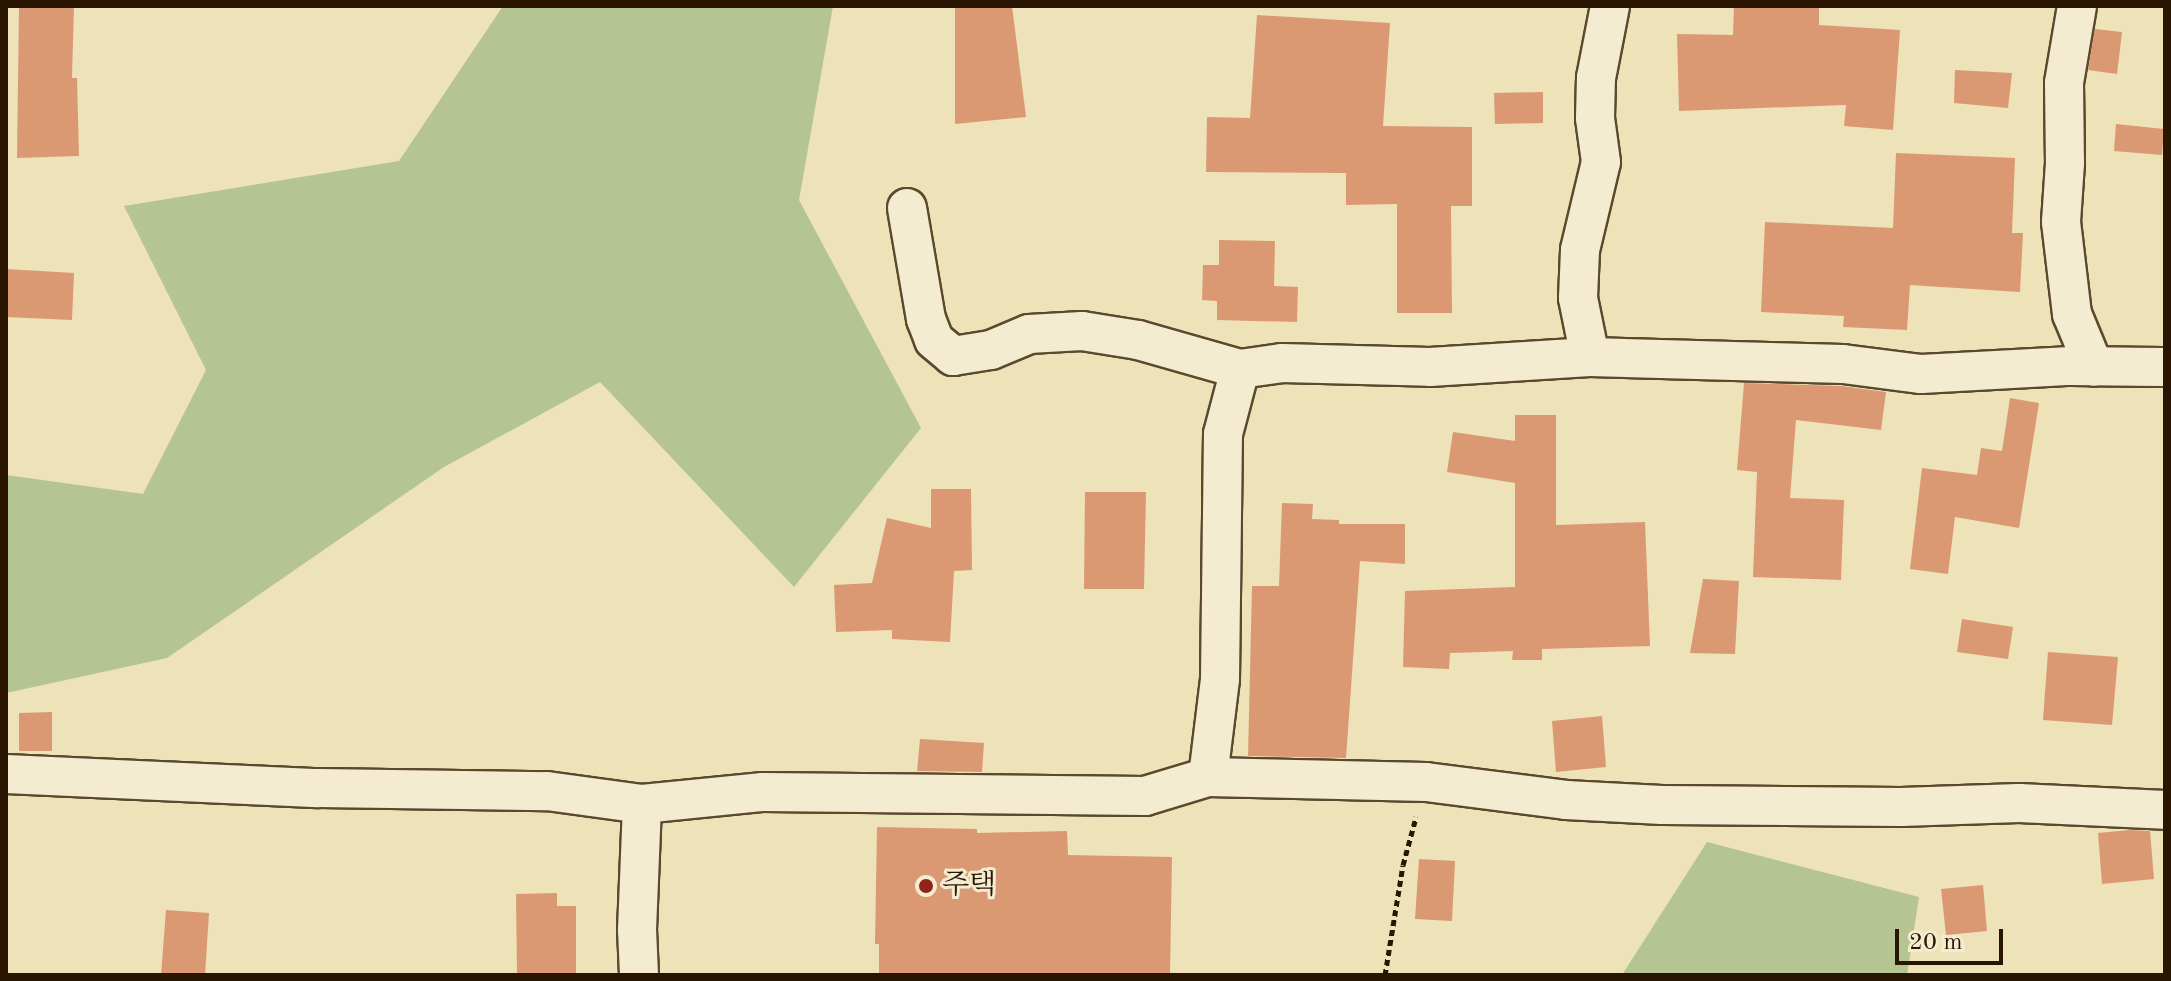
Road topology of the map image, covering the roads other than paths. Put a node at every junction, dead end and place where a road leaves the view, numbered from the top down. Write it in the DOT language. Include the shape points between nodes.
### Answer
graph roads {
  1 [pos="1610,6"];
  2 [pos="2077,6"];
  3 [pos="907,208"];
  4 [pos="1590,357"];
  5 [pos="2094,367"];
  6 [pos="2165,367"];
  7 [pos="1240,369"];
  8 [pos="6,774"];
  9 [pos="1208,777"];
  10 [pos="642,804"];
  11 [pos="2165,810"];
  12 [pos="639,975"];
  1 -- 4 [label="street" via="1596,78 1601,162 1580,250 1578,298"];
  2 -- 5 [label="street" via="2064,83 2061,222 2072,314"];
  3 -- 7 [label="street" via="926,319 934,340 953,356 991,350 1029,334 1082,331 1138,340"];
  4 -- 5 [label="street" via="1843,364 1921,374"];
  4 -- 7 [label="street" via="1430,367 1282,363"];
  5 -- 6 [label="street"];
  7 -- 9 [label="street" via="1223,434 1220,679"];
  8 -- 10 [label="street" via="319,788 547,791"];
  9 -- 10 [label="street" via="1145,796 763,792"];
  9 -- 11 [label="street" via="1426,782 1566,800 1662,805 2019,803"];
  10 -- 12 [label="street"];
}
